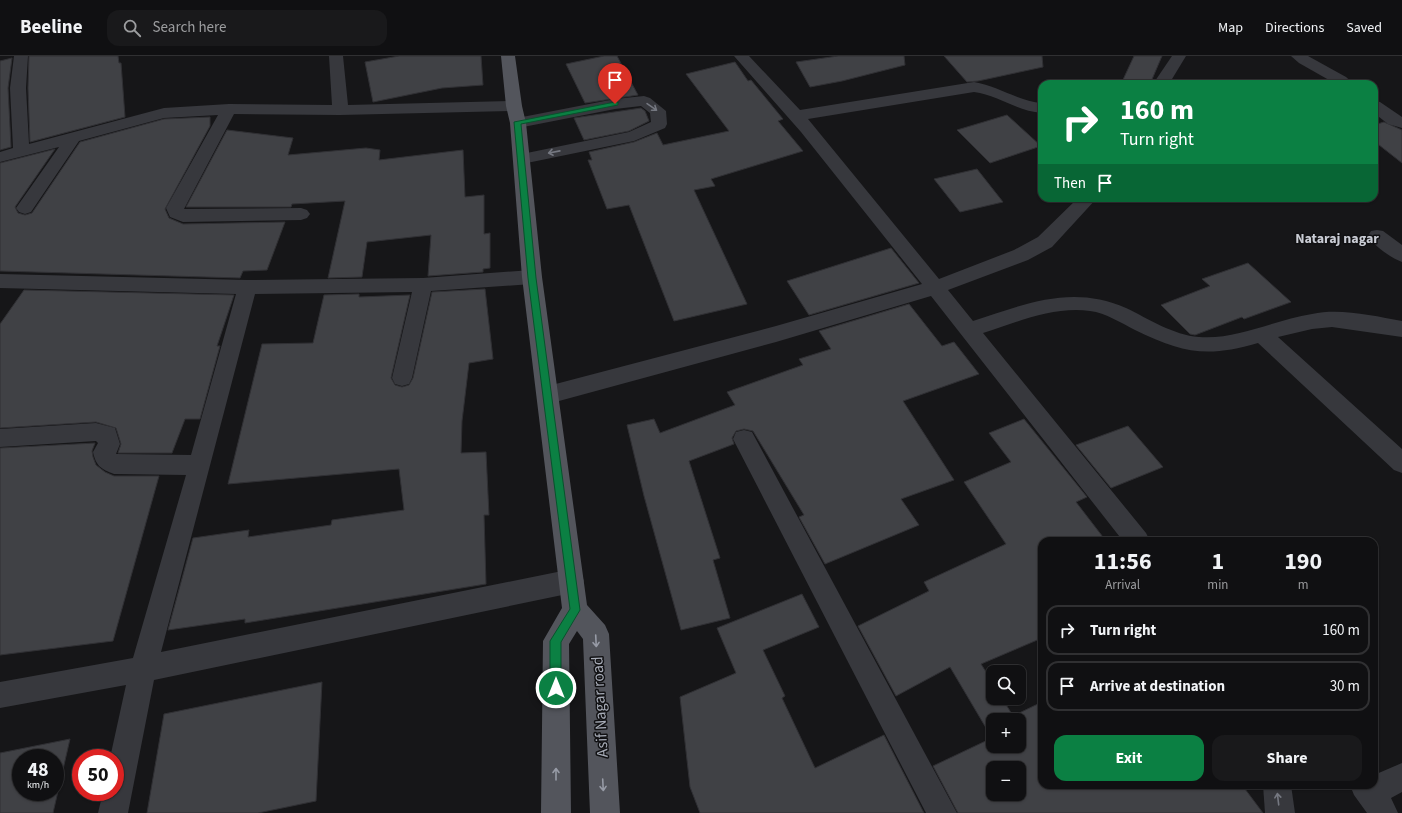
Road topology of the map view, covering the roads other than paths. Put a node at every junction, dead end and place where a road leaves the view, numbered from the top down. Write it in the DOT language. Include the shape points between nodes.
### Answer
graph roads {
  1 [pos="21,56"];
  2 [pos="336,56"];
  3 [pos="508,56"];
  4 [pos="741,56"];
  5 [pos="1179,56"];
  6 [pos="1298,56"];
  7 [pos="1164,80"];
  8 [pos="1341,80"];
  9 [pos="1038,108"];
  10 [pos="1378,108"];
  11 [pos="228,109"];
  12 [pos="340,110"];
  13 [pos="516,114"];
  14 [pos="796,116"];
  15 [pos="1378,118"];
  16 [pos="1398,121"];
  17 [pos="73,138"];
  18 [pos="21,152"];
  19 [pos="0,157"];
  20 [pos="522,159"];
  21 [pos="1084,202"];
  22 [pos="25,208"];
  23 [pos="301,214"];
  24 [pos="1377,236"];
  25 [pos="1402,255"];
  26 [pos="532,278"];
  27 [pos="1,282"];
  28 [pos="423,285"];
  29 [pos="247,287"];
  30 [pos="934,288"];
  31 [pos="1402,329"];
  32 [pos="968,330"];
  33 [pos="1262,335"];
  34 [pos="402,378"];
  35 [pos="548,395"];
  36 [pos="0,438"];
  37 [pos="744,439"];
  38 [pos="1402,463"];
  39 [pos="200,464"];
  40 [pos="1135,537"];
  41 [pos="572,581"];
  42 [pos="575,610"];
  43 [pos="143,669"];
  44 [pos="0,696"];
  45 [pos="1402,777"];
  46 [pos="1277,789"];
  47 [pos="1373,797"];
  48 [pos="113,813"];
  49 [pos="556,813"];
  50 [pos="604,813"];
  51 [pos="942,813"];
  52 [pos="1280,813"];
  1 -- 18 [label="street"];
  2 -- 12 [label="street"];
  3 -- 13 [label="main road"];
  4 -- 14 [label="street"];
  5 -- 7 [label="street"];
  6 -- 8 [label="street" via="1311,66"];
  9 -- 14 [label="street" via="1023,106 987,88 974,87"];
  10 -- 16 [label="street"];
  11 -- 12 [label="street"];
  11 -- 17 [label="street" via="164,113"];
  11 -- 23 [label="street" via="175,208 176,213 183,216"];
  12 -- 13 [label="street"];
  13 -- 20 [label="main road"];
  13 -- 20 [label="street, one-way" via="644,101 658,111 659,124 634,136"];
  14 -- 30 [label="street"];
  15 -- 16 [label="street"];
  17 -- 18 [label="street"];
  17 -- 22 [label="street"];
  18 -- 19 [label="street"];
  20 -- 26 [label="main road"];
  21 -- 30 [label="street" via="1045,242 1021,255"];
  24 -- 25 [label="street"];
  26 -- 28 [label="street"];
  26 -- 35 [label="main road"];
  27 -- 29 [label="street"];
  28 -- 29 [label="street"];
  28 -- 34 [label="street"];
  29 -- 39 [label="street"];
  30 -- 32 [label="street"];
  30 -- 35 [label="street" via="776,334"];
  31 -- 33 [label="street" via="1347,321 1313,320"];
  32 -- 33 [label="street" via="1055,304 1080,302 1104,307 1180,341 1199,345"];
  32 -- 40 [label="street"];
  33 -- 38 [label="street"];
  35 -- 41 [label="main road"];
  36 -- 39 [label="street" via="96,432 107,435 109,444 104,452 106,460 114,464"];
  37 -- 51 [label="street"];
  39 -- 43 [label="street"];
  41 -- 42 [label="main road"];
  41 -- 43 [label="street"];
  49 -- 42 [label="main road, one-way" via="556,641"];
  42 -- 50 [label="main road, Asif Nagar road, one-way" via="596,634"];
  43 -- 44 [label="street"];
  43 -- 48 [label="street"];
  45 -- 47 [label="street"];
  52 -- 46 [label="street, one-way"];
}
